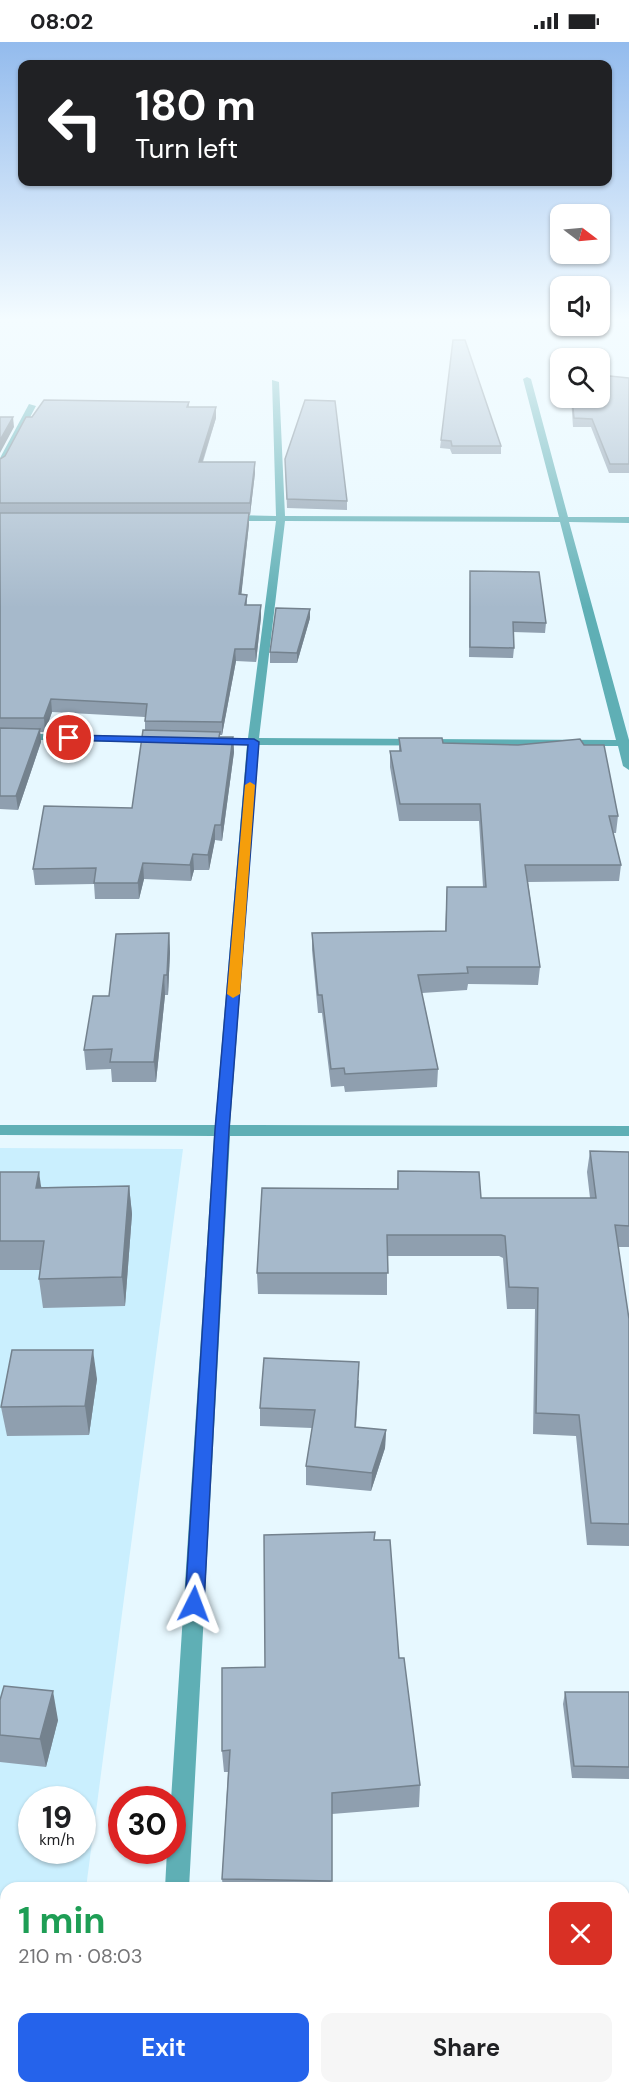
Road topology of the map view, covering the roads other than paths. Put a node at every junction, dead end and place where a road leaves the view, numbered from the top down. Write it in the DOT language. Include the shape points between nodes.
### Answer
graph roads {
  1 [pos="26,417"];
  2 [pos="277,417"];
  3 [pos="537,417"];
  4 [pos="0,466"];
  5 [pos="222,518"];
  6 [pos="281,518"];
  7 [pos="566,520"];
  8 [pos="629,520"];
  9 [pos="0,736"];
  10 [pos="173,740"];
  11 [pos="196,741"];
  12 [pos="254,742"];
  13 [pos="626,742"];
  14 [pos="629,766"];
  15 [pos="0,1130"];
  16 [pos="222,1130"];
  17 [pos="629,1131"];
  18 [pos="177,1882"];
  1 -- 4 [label="street"];
  2 -- 6 [label="street"];
  3 -- 7 [label="street"];
  5 -- 6 [label="street"];
  6 -- 7 [label="street"];
  6 -- 12 [label="street"];
  7 -- 8 [label="street"];
  7 -- 13 [label="street"];
  9 -- 10 [label="street"];
  11 -- 12 [label="street"];
  12 -- 13 [label="street"];
  12 -- 16 [label="street"];
  13 -- 14 [label="street"];
  15 -- 16 [label="street"];
  16 -- 17 [label="street"];
  16 -- 18 [label="street"];
}
